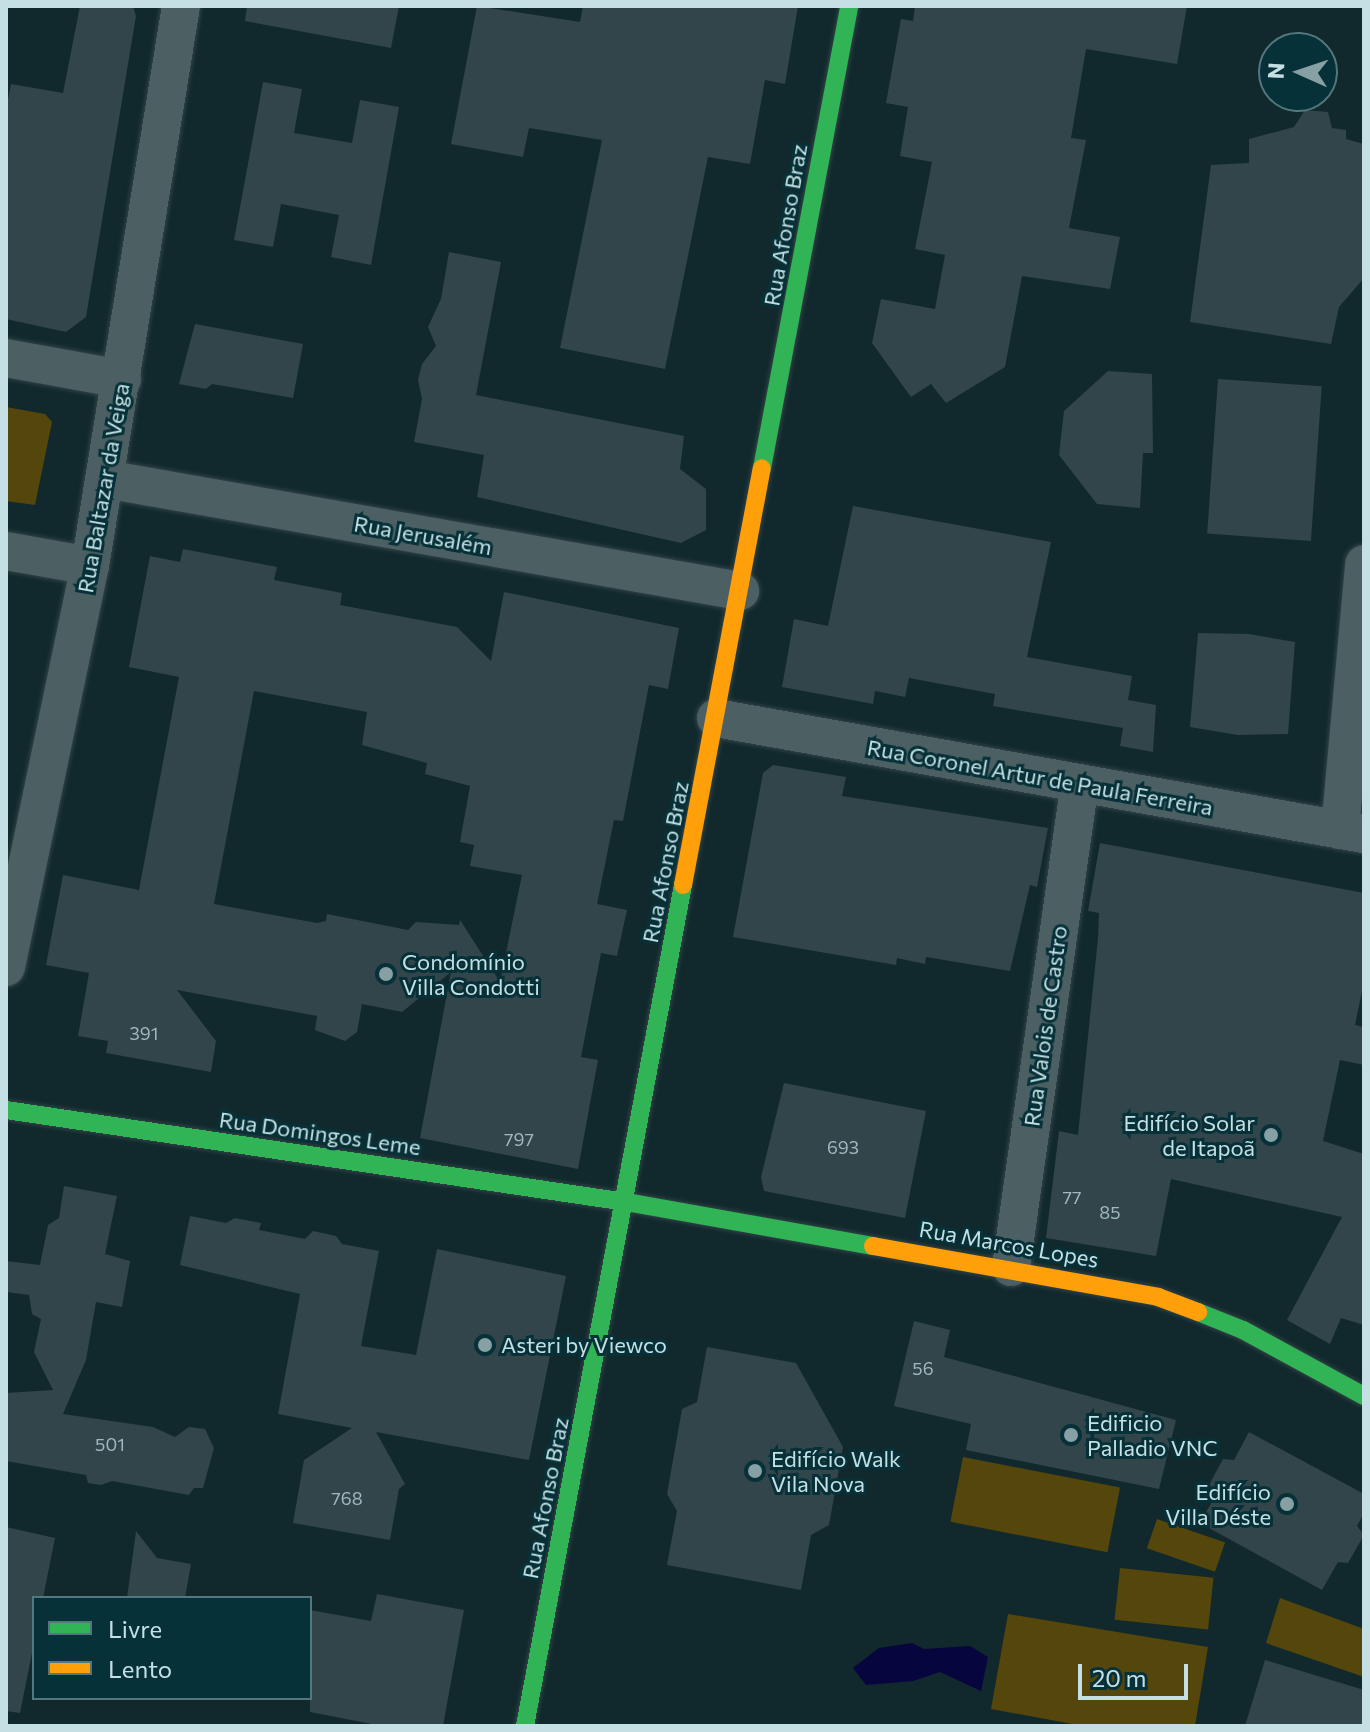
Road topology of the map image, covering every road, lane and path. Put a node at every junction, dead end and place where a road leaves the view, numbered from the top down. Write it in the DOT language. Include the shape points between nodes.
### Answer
graph roads {
  1 [pos="181,6"];
  2 [pos="849,6"];
  3 [pos="6,358"];
  4 [pos="122,379"];
  5 [pos="105,479"];
  6 [pos="6,551"];
  7 [pos="1364,564"];
  8 [pos="90,566"];
  9 [pos="740,591"];
  10 [pos="716,718"];
  11 [pos="1080,785"];
  12 [pos="1352,832"];
  13 [pos="6,967"];
  14 [pos="6,1110"];
  15 [pos="626,1202"];
  16 [pos="1011,1267"];
  17 [pos="1364,1396"];
  18 [pos="525,1726"];
  1 -- 4 [label="street, Rua Baltazar da Veiga"];
  2 -- 9 [label="street, Rua Afonso Braz"];
  3 -- 4 [label="street"];
  4 -- 5 [label="street, Rua Baltazar da Veiga"];
  5 -- 8 [label="street, Rua Baltazar da Veiga"];
  5 -- 9 [label="street, Rua Jerusalém"];
  6 -- 8 [label="street"];
  7 -- 12 [label="street"];
  8 -- 13 [label="street, Rua Baltazar da Veiga"];
  9 -- 10 [label="street, Rua Afonso Braz"];
  10 -- 11 [label="street, Rua Coronel Artur de Paula Ferreira"];
  10 -- 15 [label="street, Rua Afonso Braz"];
  11 -- 12 [label="street, Rua Coronel Artur de Paula Ferreira"];
  11 -- 16 [label="street, Rua Valois de Castro"];
  14 -- 15 [label="street, Rua Domingos Leme"];
  15 -- 16 [label="street, Rua Marcos Lopes"];
  15 -- 18 [label="street, Rua Afonso Braz"];
  16 -- 17 [label="street, Rua Marcos Lopes" via="1158,1297 1243,1330"];
}
